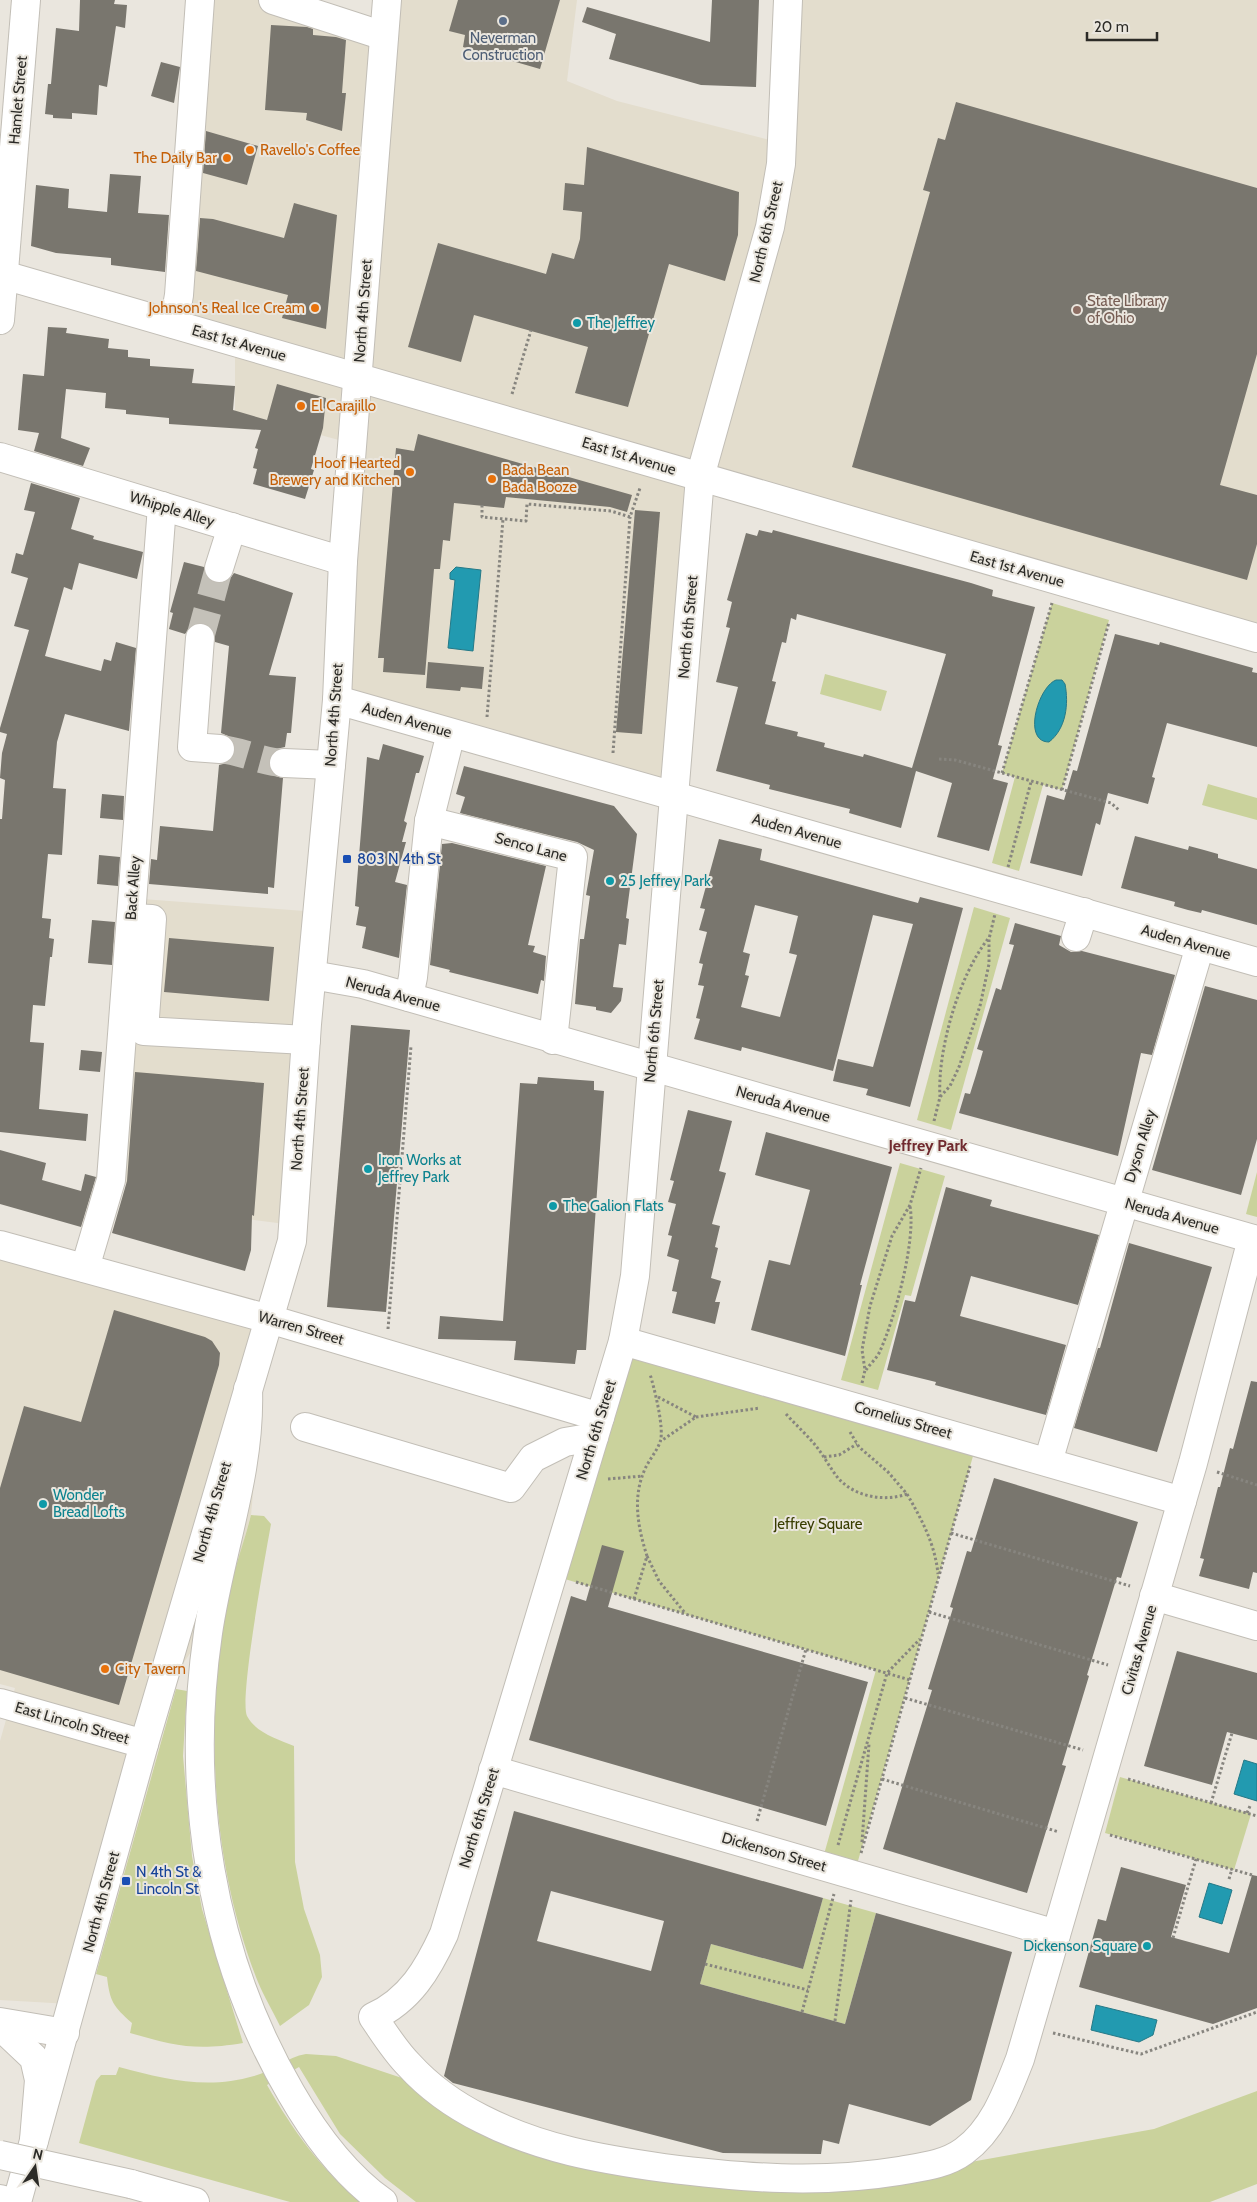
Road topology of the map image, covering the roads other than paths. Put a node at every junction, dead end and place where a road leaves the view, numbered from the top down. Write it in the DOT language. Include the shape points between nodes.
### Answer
graph roads {
  1 [pos="26,0"];
  2 [pos="200,0"];
  3 [pos="273,0"];
  4 [pos="387,0"];
  5 [pos="788,0"];
  6 [pos="384,36"];
  7 [pos="10,85"];
  8 [pos="2,274"];
  9 [pos="0,320"];
  10 [pos="174,324"];
  11 [pos="358,378"];
  12 [pos="0,457"];
  13 [pos="700,477"];
  14 [pos="162,506"];
  15 [pos="232,527"];
  16 [pos="343,561"];
  17 [pos="219,568"];
  18 [pos="200,638"];
  19 [pos="1257,638"];
  20 [pos="336,700"];
  21 [pos="451,733"];
  22 [pos="220,749"];
  23 [pos="284,763"];
  24 [pos="331,765"];
  25 [pos="674,797"];
  26 [pos="429,821"];
  27 [pos="131,918"];
  28 [pos="1200,946"];
  29 [pos="1257,962"];
  30 [pos="312,975"];
  31 [pos="409,997"];
  32 [pos="306,1040"];
  33 [pos="553,1040"];
  34 [pos="650,1067"];
  35 [pos="1124,1203"];
  36 [pos="1255,1240"];
  37 [pos="0,1244"];
  38 [pos="85,1268"];
  39 [pos="269,1319"];
  40 [pos="623,1341"];
  41 [pos="248,1389"];
  42 [pos="306,1426"];
  43 [pos="597,1427"];
  44 [pos="1048,1462"];
  45 [pos="1182,1501"];
  46 [pos="1142,1591"];
  47 [pos="1257,1626"];
  48 [pos="0,1703"];
  49 [pos="144,1744"];
  50 [pos="493,1770"];
  51 [pos="1056,1934"];
  52 [pos="372,2017"];
  53 [pos="0,2022"];
  54 [pos="0,2026"];
  55 [pos="65,2033"];
  56 [pos="34,2140"];
  57 [pos="0,2155"];
  58 [pos="0,2199"];
  59 [pos="12,2202"];
  60 [pos="16,2202"];
  61 [pos="195,2202"];
  62 [pos="383,2202"];
  1 -- 7 [label="main road, Hamlet Street"];
  2 -- 10 [label="main road" via="179,295"];
  3 -- 6 [label="main road"];
  4 -- 6 [label="main road, North 4th Street"];
  5 -- 13 [label="main road, North 6th Street" via="781,164 770,227"];
  6 -- 11 [label="main road, North 4th Street"];
  7 -- 8 [label="main road, Hamlet Street"];
  8 -- 9 [label="main road, Hamlet Street"];
  8 -- 10 [label="main road, East 1st Avenue"];
  10 -- 11 [label="main road, East 1st Avenue"];
  11 -- 13 [label="main road, East 1st Avenue"];
  11 -- 16 [label="main road, North 4th Street"];
  12 -- 14 [label="main road, Whipple Alley"];
  13 -- 19 [label="main road, East 1st Avenue"];
  13 -- 25 [label="main road, North 6th Street"];
  14 -- 15 [label="main road, Whipple Alley"];
  14 -- 27 [label="main road, Back Alley"];
  15 -- 16 [label="main road, Whipple Alley"];
  15 -- 17 [label="main road"];
  16 -- 20 [label="main road, North 4th Street"];
  18 -- 22 [label="main road" via="192,747"];
  20 -- 21 [label="main road, Auden Avenue"];
  20 -- 24 [label="main road, North 4th Street"];
  21 -- 25 [label="main road, Auden Avenue"];
  21 -- 26 [label="main road"];
  23 -- 24 [label="main road"];
  24 -- 30 [label="main road, North 4th Street"];
  25 -- 28 [label="main road, Auden Avenue" via="1080,925"];
  25 -- 34 [label="main road, North 6th Street"];
  26 -- 31 [label="main road"];
  26 -- 33 [label="main road, Senco Lane" via="573,857"];
  27 -- 32 [label="main road" via="152,918 144,1031"];
  27 -- 38 [label="main road, Back Alley" via="111,1180"];
  28 -- 29 [label="main road, Auden Avenue"];
  28 -- 35 [label="main road, Dyson Alley"];
  30 -- 31 [label="main road, Neruda Avenue"];
  30 -- 32 [label="main road, North 4th Street"];
  31 -- 33 [label="main road, Neruda Avenue"];
  32 -- 39 [label="main road, North 4th Street" via="292,1241"];
  33 -- 34 [label="main road, Neruda Avenue"];
  34 -- 35 [label="main road, Neruda Avenue"];
  34 -- 40 [label="main road, North 6th Street" via="635,1276"];
  35 -- 36 [label="main road, Neruda Avenue"];
  35 -- 44 [label="main road, Dyson Alley"];
  36 -- 45 [label="main road, Civitas Avenue"];
  37 -- 38 [label="main road, Warren Street"];
  38 -- 39 [label="main road, Warren Street"];
  39 -- 41 [label="main road, North 4th Street"];
  39 -- 43 [label="main road, Warren Street"];
  40 -- 43 [label="main road, North 6th Street"];
  40 -- 44 [label="main road, Cornelius Street"];
  41 -- 49 [label="main road, North 4th Street"];
  41 -- 62 [label="main road" via="247,1445 219,1570 200,1706 199,1759 206,1848 228,1948 255,2024 280,2075 305,2116 339,2161"];
  42 -- 43 [label="main road" via="511,1488 534,1458"];
  43 -- 50 [label="main road, North 6th Street"];
  44 -- 45 [label="main road, Cornelius Street"];
  45 -- 46 [label="main road, Civitas Avenue"];
  46 -- 47 [label="main road"];
  46 -- 51 [label="main road, Civitas Avenue"];
  48 -- 49 [label="main road, East Lincoln Street"];
  49 -- 55 [label="main road, North 4th Street"];
  50 -- 51 [label="main road, Dickenson Street" via="858,1863"];
  50 -- 52 [label="main road, North 6th Street" via="444,1934 428,1969 413,1988"];
  51 -- 52 [label="main road, Civitas Avenue" via="1020,2058 1001,2105 982,2136 963,2152 936,2165 877,2174 804,2180 708,2174 587,2156 533,2142 448,2099 409,2065"];
  53 -- 55 [label="main road"];
  54 -- 56 [label="main road" via="34,2058 39,2080"];
  55 -- 56 [label="main road, North 4th Street"];
  56 -- 60 [label="main road, North 4th Street"];
  57 -- 61 [label="main road, bridge" via="131,2184"];
  58 -- 59 [label="main road"];
}
